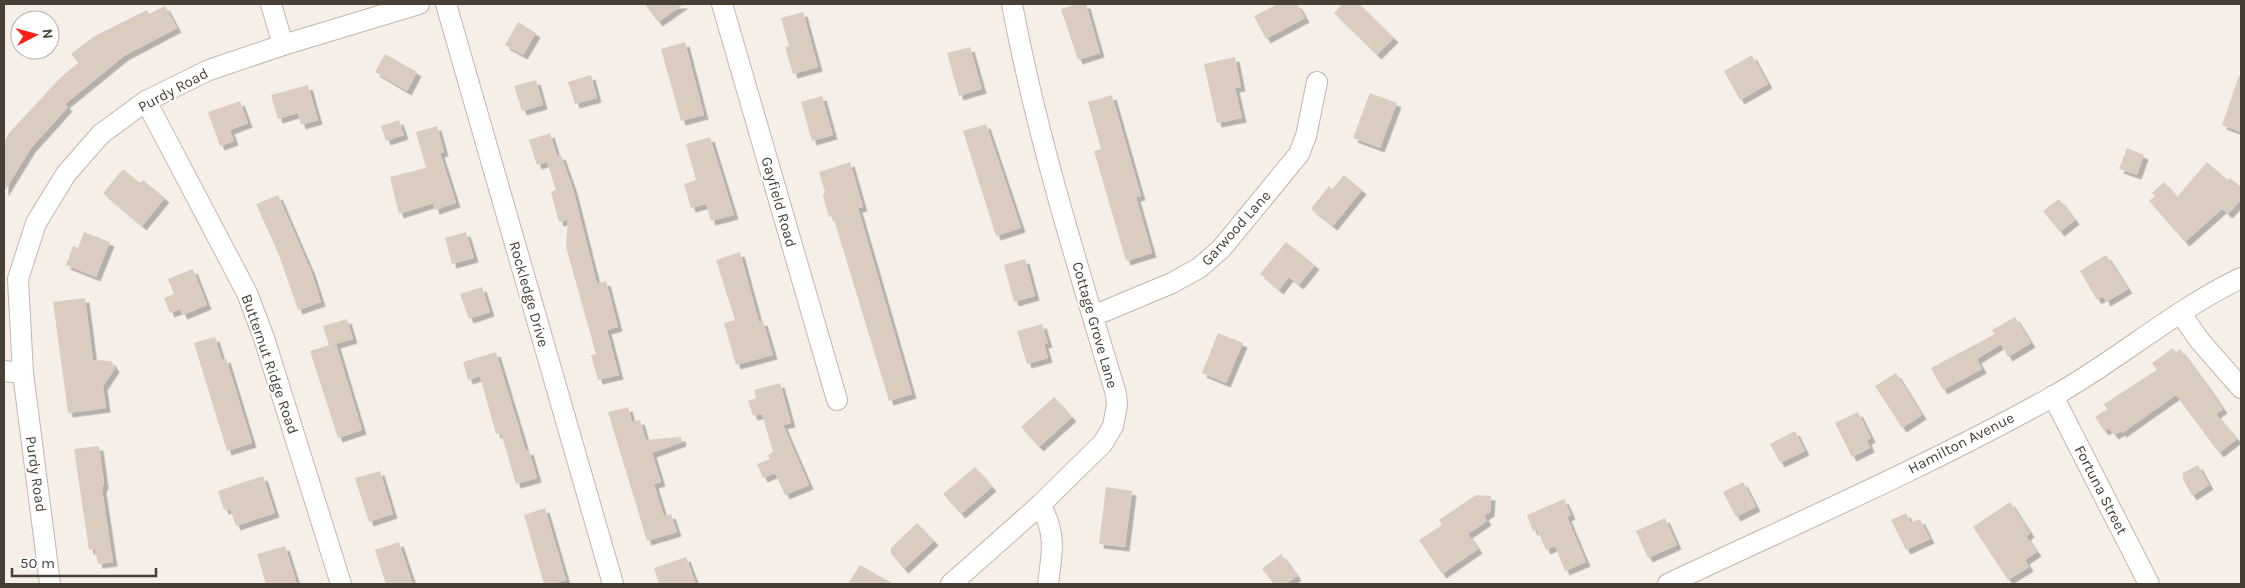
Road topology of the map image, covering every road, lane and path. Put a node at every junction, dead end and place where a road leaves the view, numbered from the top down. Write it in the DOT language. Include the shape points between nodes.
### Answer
graph roads {
  1 [pos="271,4"];
  2 [pos="419,4"];
  3 [pos="446,4"];
  4 [pos="722,4"];
  5 [pos="1012,4"];
  6 [pos="283,44"];
  7 [pos="1317,82"];
  8 [pos="146,101"];
  9 [pos="2241,278"];
  10 [pos="2181,314"];
  11 [pos="1093,316"];
  12 [pos="14,372"];
  13 [pos="2241,388"];
  14 [pos="2053,396"];
  15 [pos="837,400"];
  16 [pos="1040,504"];
  17 [pos="50,584"];
  18 [pos="341,584"];
  19 [pos="613,584"];
  20 [pos="950,584"];
  21 [pos="1048,584"];
  22 [pos="1668,584"];
  23 [pos="2149,584"];
  1 -- 6 [label="street"];
  2 -- 6 [label="street, Purdy Road"];
  3 -- 19 [label="street, Rockledge Drive"];
  4 -- 15 [label="street, Gayfield Road"];
  5 -- 11 [label="street, Cottage Grove Lane" via="1043,147"];
  6 -- 8 [label="street, Purdy Road" via="209,70"];
  7 -- 11 [label="street, Garwood Lane" via="1306,136 1298,154 1221,249 1199,268 1172,284"];
  8 -- 12 [label="street, Purdy Road" via="95,141 66,174 36,223 18,278"];
  8 -- 18 [label="street, Butternut Ridge Road" via="247,293"];
  9 -- 10 [label="street, Hamilton Avenue" via="2216,290"];
  10 -- 13 [label="street" via="2200,342"];
  10 -- 14 [label="street, Hamilton Avenue"];
  11 -- 16 [label="street, Cottage Grove Lane" via="1116,394 1114,426 1103,443"];
  12 -- 17 [label="street, Purdy Road"];
  14 -- 22 [label="street, Hamilton Avenue" via="1895,476"];
  14 -- 23 [label="street, Fortuna Street"];
  16 -- 20 [label="street, Cottage Grove Lane"];
  16 -- 21 [label="street" via="1052,530"];
}
